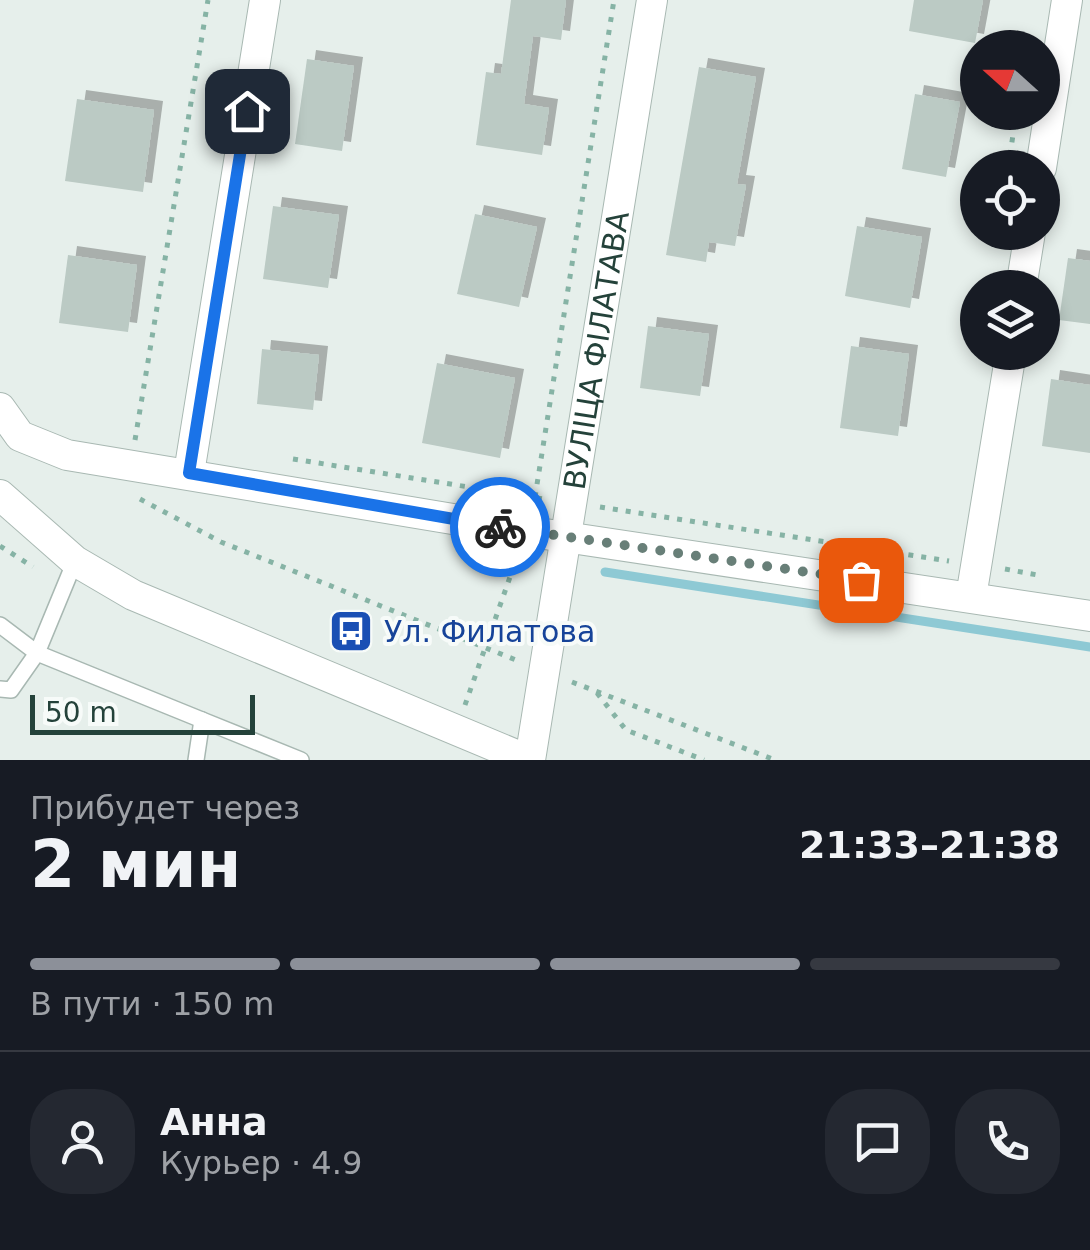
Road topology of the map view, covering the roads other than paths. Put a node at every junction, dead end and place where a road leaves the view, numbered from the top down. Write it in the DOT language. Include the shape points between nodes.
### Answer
graph roads {
  1 [pos="265,0"];
  2 [pos="652,0"];
  3 [pos="1068,0"];
  4 [pos="1043,150"];
  5 [pos="1008,370"];
  6 [pos="0,408"];
  7 [pos="191,458"];
  8 [pos="0,495"];
  9 [pos="568,536"];
  10 [pos="75,561"];
  11 [pos="971,597"];
  12 [pos="1090,616"];
  13 [pos="0,626"];
  14 [pos="37,653"];
  15 [pos="0,690"];
  16 [pos="202,720"];
  17 [pos="196,760"];
  18 [pos="301,760"];
  19 [pos="529,760"];
  1 -- 7 [label="street"];
  2 -- 9 [label="street, ВУЛІЦА ФІЛАТАВА"];
  3 -- 4 [label="street"];
  5 -- 11 [label="street"];
  6 -- 7 [label="street" via="20,436 66,455 134,450"];
  7 -- 9 [label="street"];
  8 -- 10 [label="street, ВУЛІЦА ФІЛАТАВА"];
  9 -- 11 [label="street"];
  9 -- 19 [label="street, ВУЛІЦА ФІЛАТАВА"];
  10 -- 14 [label="lane"];
  10 -- 19 [label="street, ВУЛІЦА ФІЛАТАВА" via="133,595"];
  11 -- 12 [label="street"];
  13 -- 14 [label="lane"];
  14 -- 15 [label="lane" via="12,690"];
  14 -- 16 [label="lane"];
  16 -- 17 [label="lane"];
  16 -- 18 [label="lane"];
}
